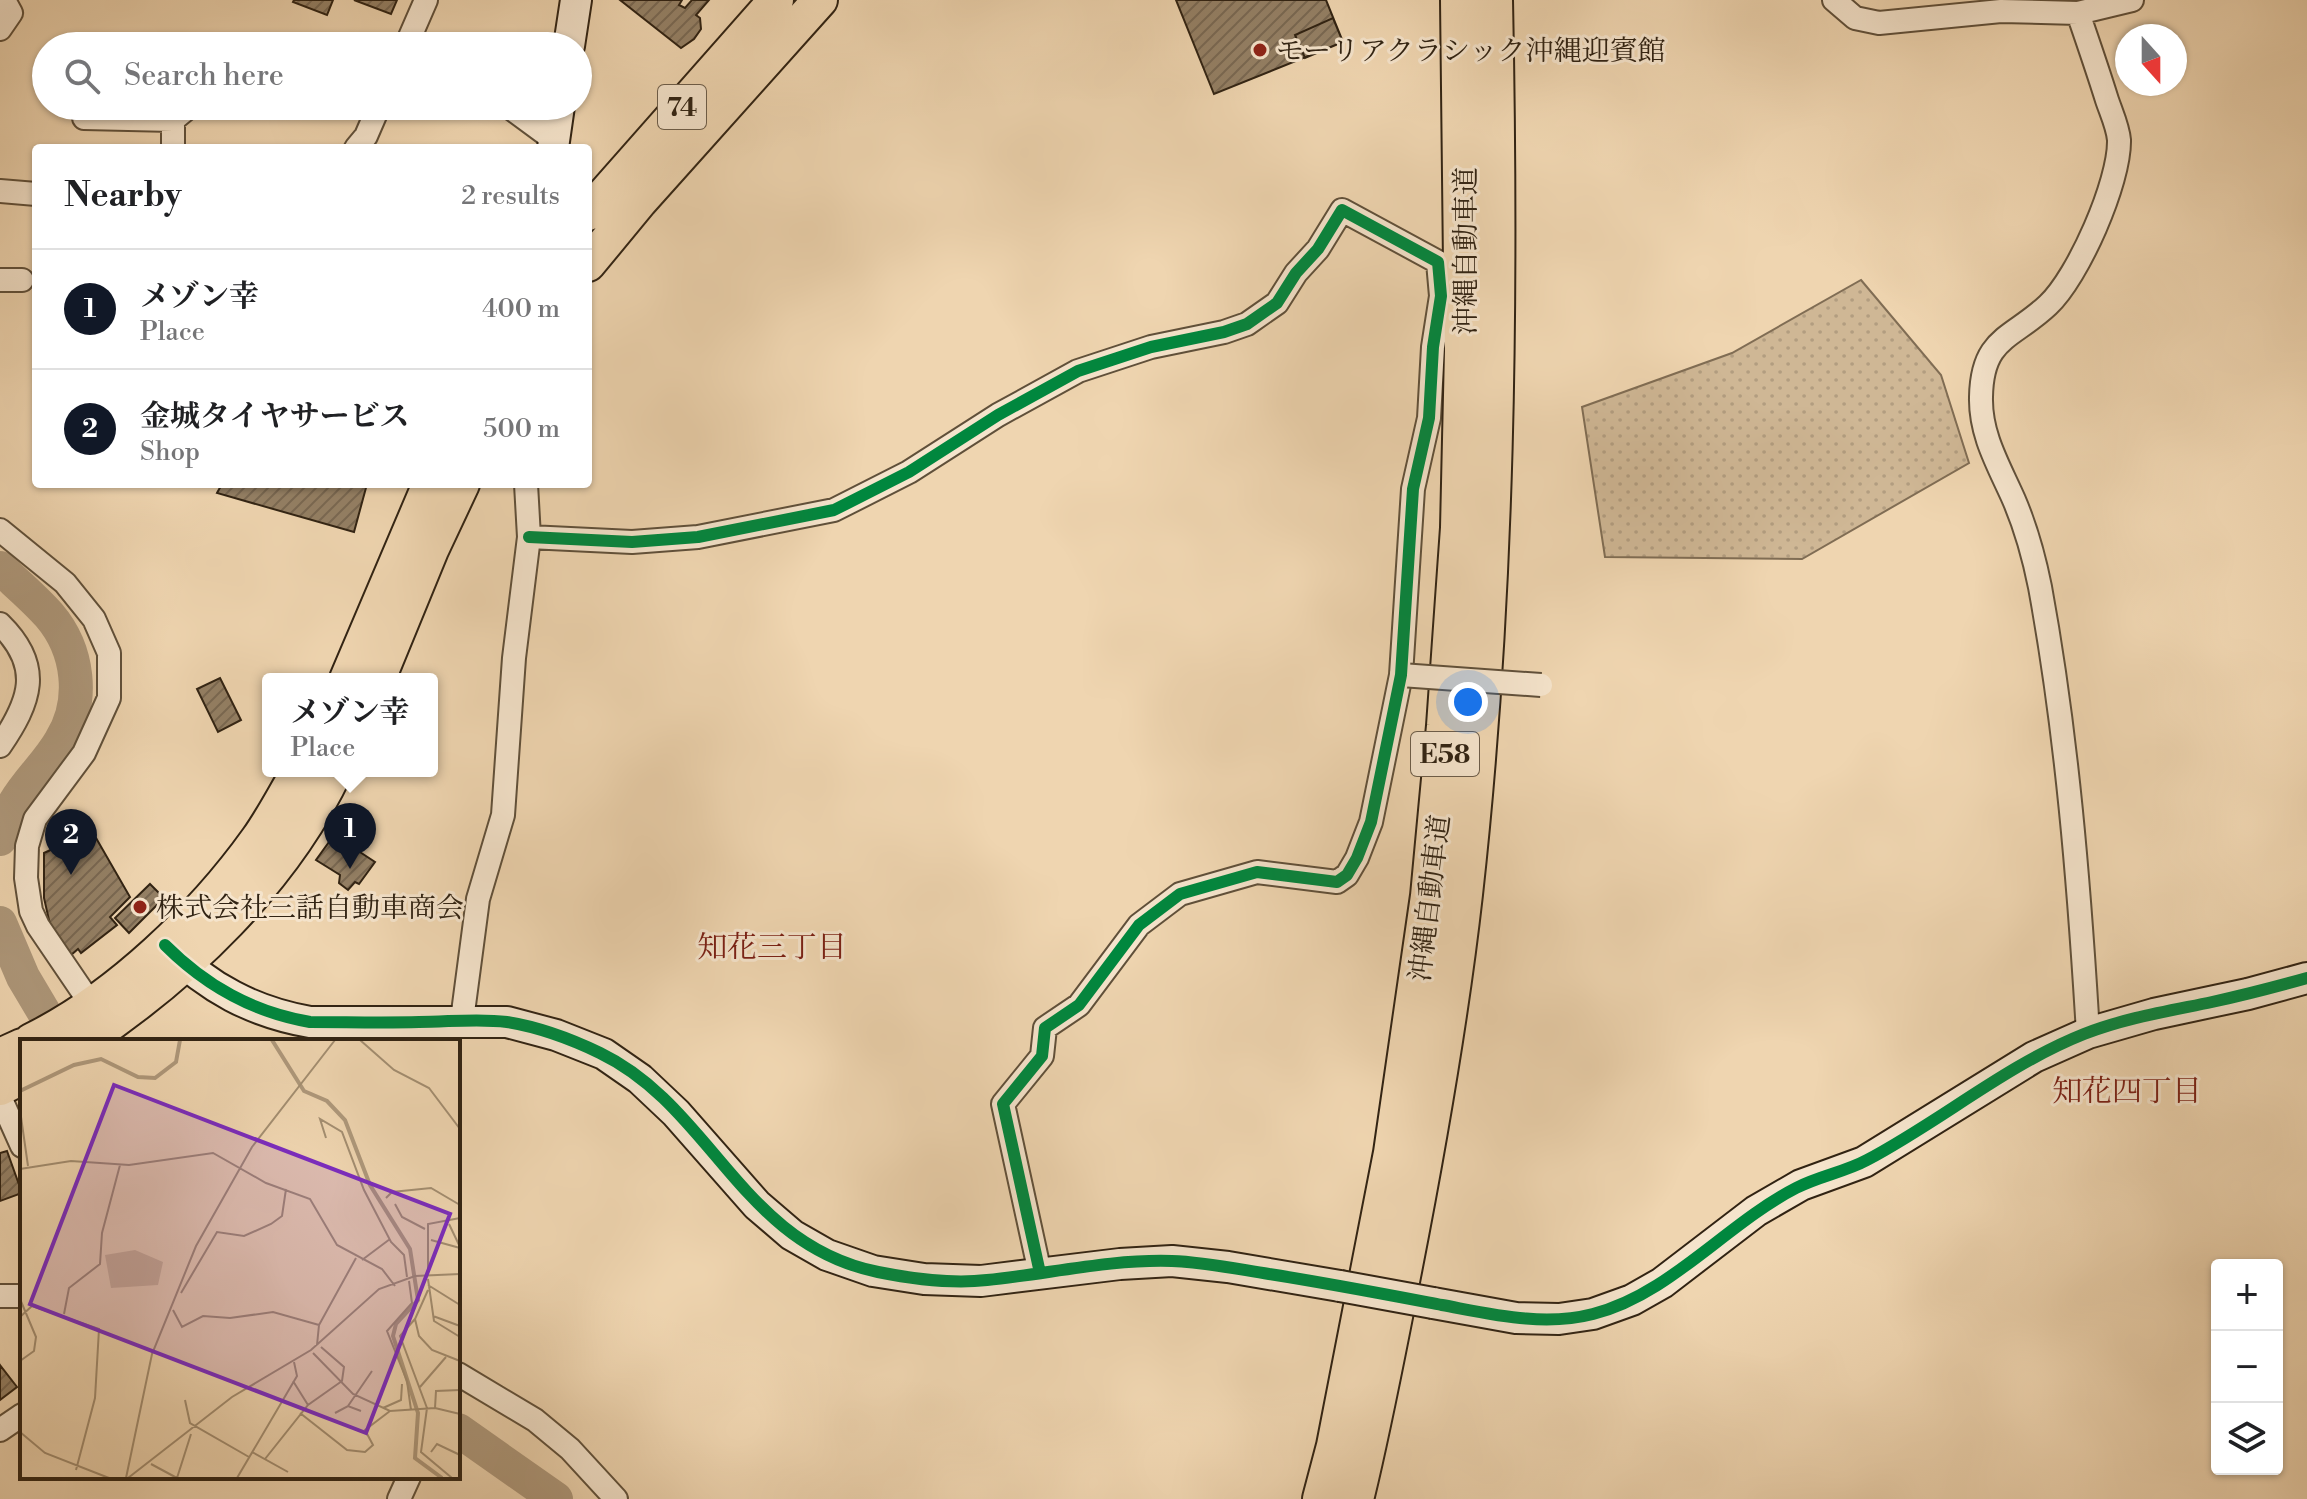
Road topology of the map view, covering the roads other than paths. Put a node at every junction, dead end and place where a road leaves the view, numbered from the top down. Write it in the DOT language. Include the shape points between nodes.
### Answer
graph roads {
  1 [pos="4,0"];
  2 [pos="426,0"];
  3 [pos="576,0"];
  4 [pos="776,0"];
  5 [pos="820,0"];
  6 [pos="1461,0"];
  7 [pos="1492,0"];
  8 [pos="1834,0"];
  9 [pos="2132,0"];
  10 [pos="2078,13"];
  11 [pos="0,29"];
  12 [pos="418,32"];
  13 [pos="571,32"];
  14 [pos="180,120"];
  15 [pos="373,120"];
  16 [pos="525,120"];
  17 [pos="557,120"];
  18 [pos="174,144"];
  19 [pos="359,144"];
  20 [pos="553,144"];
  21 [pos="0,191"];
  22 [pos="32,194"];
  23 [pos="593,200"];
  24 [pos="592,256"];
  25 [pos="428,488"];
  26 [pos="460,488"];
  27 [pos="526,488"];
  28 [pos="0,530"];
  29 [pos="529,537"];
  30 [pos="0,624"];
  31 [pos="350,673"];
  32 [pos="380,673"];
  33 [pos="1401,675"];
  34 [pos="1541,685"];
  35 [pos="0,746"];
  36 [pos="295,777"];
  37 [pos="332,777"];
  38 [pos="175,955"];
  39 [pos="2307,978"];
  40 [pos="462,1020"];
  41 [pos="101,1024"];
  42 [pos="417,1032"];
  43 [pos="2088,1033"];
  44 [pos="39,1039"];
  45 [pos="20,1047"];
  46 [pos="0,1056"];
  47 [pos="20,1078"];
  48 [pos="0,1088"];
  49 [pos="0,1097"];
  50 [pos="20,1142"];
  51 [pos="1040,1273"];
  52 [pos="460,1375"];
  53 [pos="20,1416"];
  54 [pos="0,1430"];
  55 [pos="408,1479"];
  56 [pos="399,1499"];
  57 [pos="616,1499"];
  58 [pos="1323,1499"];
  59 [pos="1353,1499"];
  1 -- 11 [label="street" via="11,13"];
  2 -- 12 [label="street"];
  3 -- 13 [label="street"];
  4 -- 23 [label="main road, 74"];
  5 -- 24 [label="main road, 74"];
  6 -- 58 [label="highway, 沖縄自動車道 / E58" via="1464,425 1446,741 1431,896 1394,1153"];
  7 -- 59 [label="highway, 沖縄自動車道 / E58" via="1496,186 1489,531 1462,896 1423,1162"];
  8 -- 10 [label="street" via="1855,18 1879,23 2001,11"];
  9 -- 10 [label="street"];
  10 -- 43 [label="street" via="2119,139 2111,182 2062,290 1997,343 1988,358 1981,397 1985,433 2030,541 2039,586 2064,740"];
  14 -- 18 [label="street"];
  15 -- 19 [label="street"];
  16 -- 20 [label="street"];
  17 -- 20 [label="street"];
  21 -- 22 [label="street"];
  25 -- 31 [label="main road"];
  26 -- 32 [label="main road"];
  27 -- 29 [label="street"];
  28 -- 41 [label="street" via="65,583 94,619 109,653 109,698 84,753 35,819 26,878 38,926"];
  29 -- 33 [label="street" via="632,542 698,537 834,510 909,472 1078,371 1247,324 1277,303 1342,210 1438,262 1441,296 1429,418 1413,489"];
  29 -- 40 [label="street" via="503,815 478,899"];
  30 -- 35 [label="street" via="23,657 29,679 27,699"];
  33 -- 34 [label="street, bridge"];
  33 -- 51 [label="street" via="1371,822 1347,875 1337,882 1257,872 1180,894 1139,925 1079,1005 1045,1028 1042,1056 1003,1104"];
  36 -- 38 [label="main road" via="259,838"];
  37 -- 38 [label="main road" via="303,828 256,889"];
  38 -- 41 [label="main road"];
  38 -- 42 [label="street" via="222,992 283,1017"];
  39 -- 43 [label="street"];
  40 -- 42 [label="street"];
  40 -- 51 [label="street" via="507,1022 604,1054 676,1113 757,1205 792,1235 827,1255 873,1271 924,1279 981,1281"];
  41 -- 44 [label="main road"];
  43 -- 51 [label="street, bridge" via="2034,1057 1864,1162 1801,1185 1756,1211 1662,1283 1593,1314 1516,1318 1172,1261"];
  45 -- 46 [label="main road"];
  47 -- 48 [label="main road"];
  49 -- 50 [label="street"];
  52 -- 57 [label="street" via="535,1420"];
  53 -- 54 [label="street"];
  55 -- 56 [label="street"];
}
